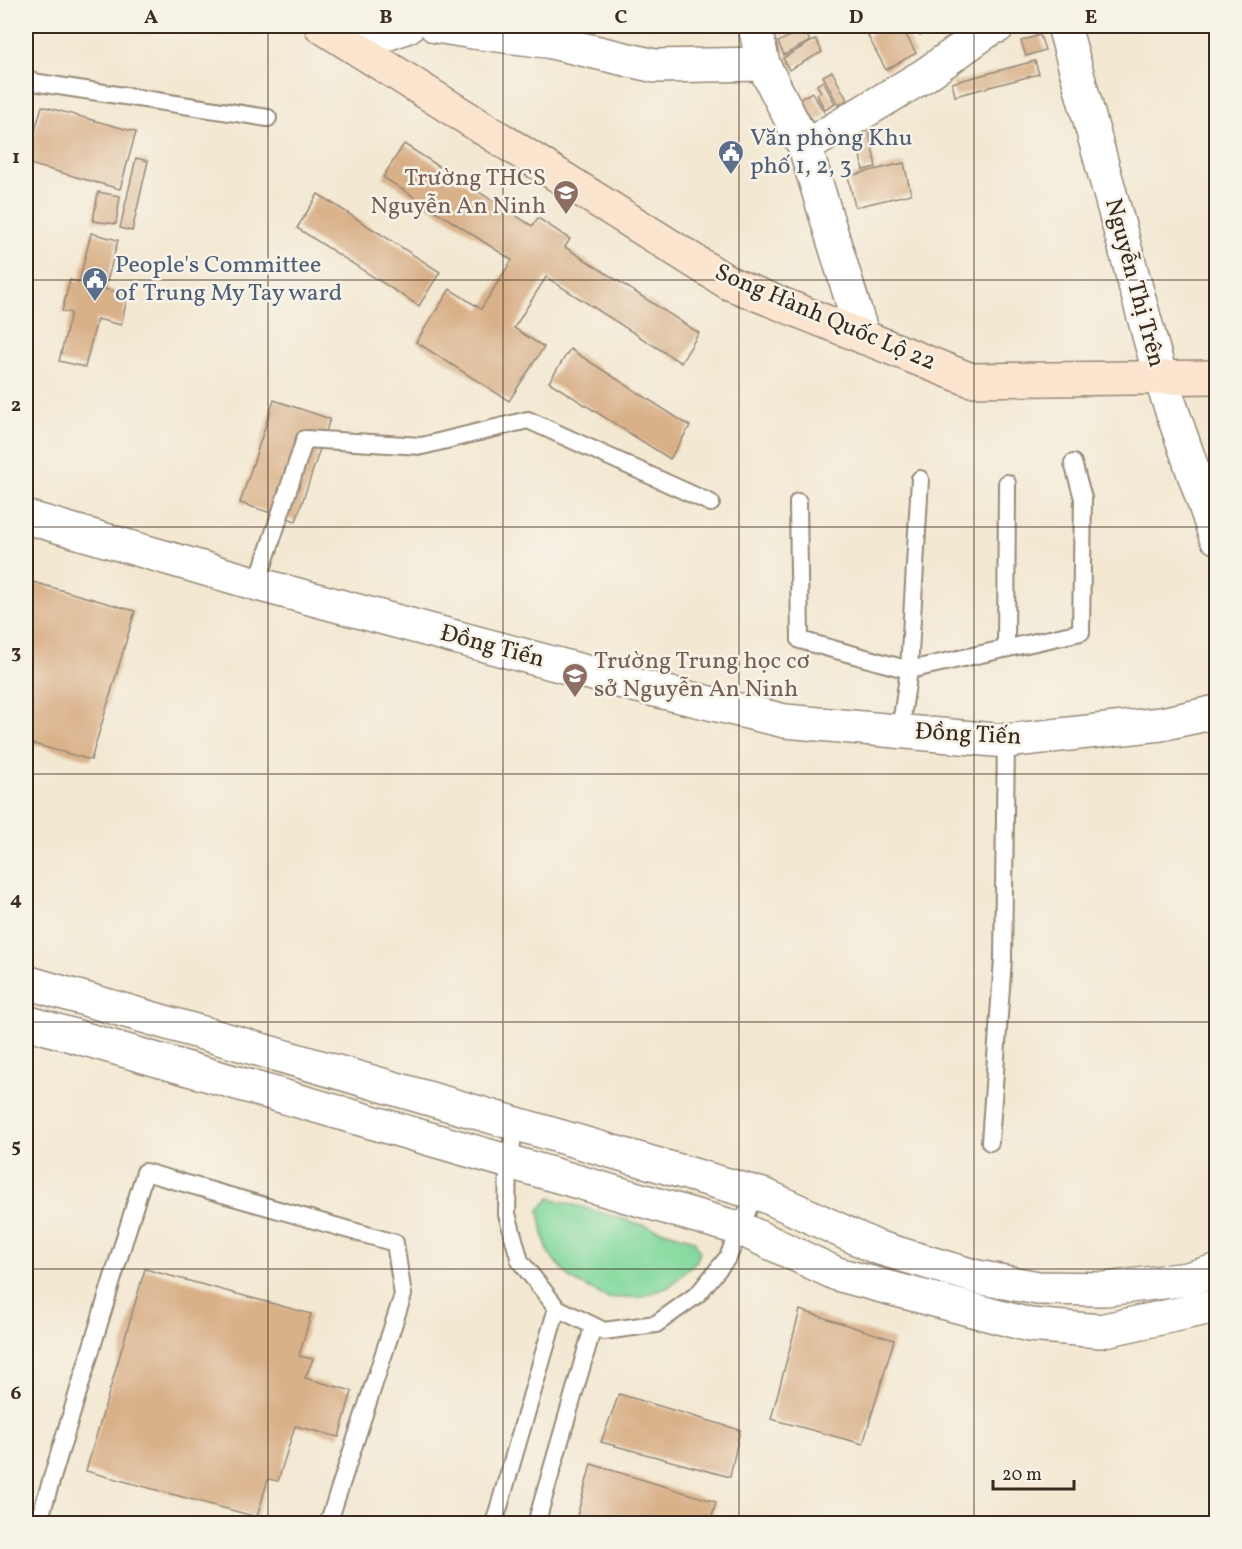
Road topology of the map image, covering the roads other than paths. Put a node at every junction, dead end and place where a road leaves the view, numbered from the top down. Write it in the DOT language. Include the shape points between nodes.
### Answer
graph roads {
  1 [pos="321,26"];
  2 [pos="408,26"];
  3 [pos="436,26"];
  4 [pos="754,26"];
  5 [pos="998,26"];
  6 [pos="1064,26"];
  7 [pos="354,46"];
  8 [pos="762,64"];
  9 [pos="26,81"];
  10 [pos="268,118"];
  11 [pos="805,147"];
  12 [pos="863,337"];
  13 [pos="1216,377"];
  14 [pos="1161,379"];
  15 [pos="1073,463"];
  16 [pos="920,479"];
  17 [pos="1007,483"];
  18 [pos="798,502"];
  19 [pos="711,503"];
  20 [pos="26,517"];
  21 [pos="1216,537"];
  22 [pos="256,584"];
  23 [pos="1006,649"];
  24 [pos="909,670"];
  25 [pos="1216,712"];
  26 [pos="900,731"];
  27 [pos="1006,741"];
  28 [pos="26,982"];
  29 [pos="26,1022"];
  30 [pos="166,1022"];
  31 [pos="154,1060"];
  32 [pos="516,1124"];
  33 [pos="990,1142"];
  34 [pos="508,1162"];
  35 [pos="755,1192"];
  36 [pos="741,1228"];
  37 [pos="1216,1270"];
  38 [pos="1216,1306"];
  39 [pos="557,1308"];
  40 [pos="593,1327"];
  41 [pos="38,1524"];
  42 [pos="328,1524"];
  43 [pos="494,1524"];
  44 [pos="536,1524"];
  1 -- 7 [label="street, Song Hành Quốc Lộ 22"];
  2 -- 7 [label="street"];
  3 -- 8 [label="street" via="547,41 655,66"];
  4 -- 8 [label="street"];
  5 -- 11 [label="street"];
  6 -- 14 [label="street, Nguyễn Thị Trên"];
  7 -- 12 [label="street, Song Hành Quốc Lộ 22" via="729,283"];
  8 -- 11 [label="street"];
  9 -- 10 [label="lane"];
  11 -- 12 [label="street"];
  12 -- 14 [label="street, Song Hành Quốc Lộ 22" via="971,380"];
  13 -- 14 [label="street, Song Hành Quốc Lộ 22"];
  14 -- 21 [label="street, Nguyễn Thị Trên"];
  15 -- 23 [label="lane" via="1083,498 1081,632"];
  16 -- 24 [label="lane"];
  17 -- 23 [label="lane"];
  18 -- 24 [label="lane" via="800,640"];
  19 -- 22 [label="lane" via="528,420 422,446 305,439"];
  20 -- 22 [label="street, Đồng Tiến"];
  22 -- 26 [label="street, Đồng Tiến" via="785,721"];
  23 -- 24 [label="lane"];
  24 -- 26 [label="lane"];
  25 -- 27 [label="street, Đồng Tiến" via="1161,724"];
  26 -- 27 [label="street, Đồng Tiến"];
  27 -- 33 [label="lane" via="1003,959"];
  28 -- 30 [label="street"];
  29 -- 31 [label="street"];
  30 -- 31 [label="street"];
  30 -- 32 [label="street"];
  31 -- 34 [label="street"];
  32 -- 34 [label="lane"];
  32 -- 35 [label="street"];
  34 -- 36 [label="street"];
  34 -- 39 [label="lane" via="507,1215 520,1261"];
  35 -- 36 [label="lane"];
  35 -- 37 [label="street" via="876,1247 977,1277 1038,1288 1105,1288 1187,1280"];
  36 -- 38 [label="street" via="837,1274 1029,1325 1100,1330"];
  36 -- 40 [label="lane" via="728,1257 698,1294 656,1324 604,1331"];
  39 -- 40 [label="lane"];
  39 -- 43 [label="lane"];
  40 -- 44 [label="lane"];
  41 -- 42 [label="lane" via="145,1172 395,1243 403,1295"];
}
